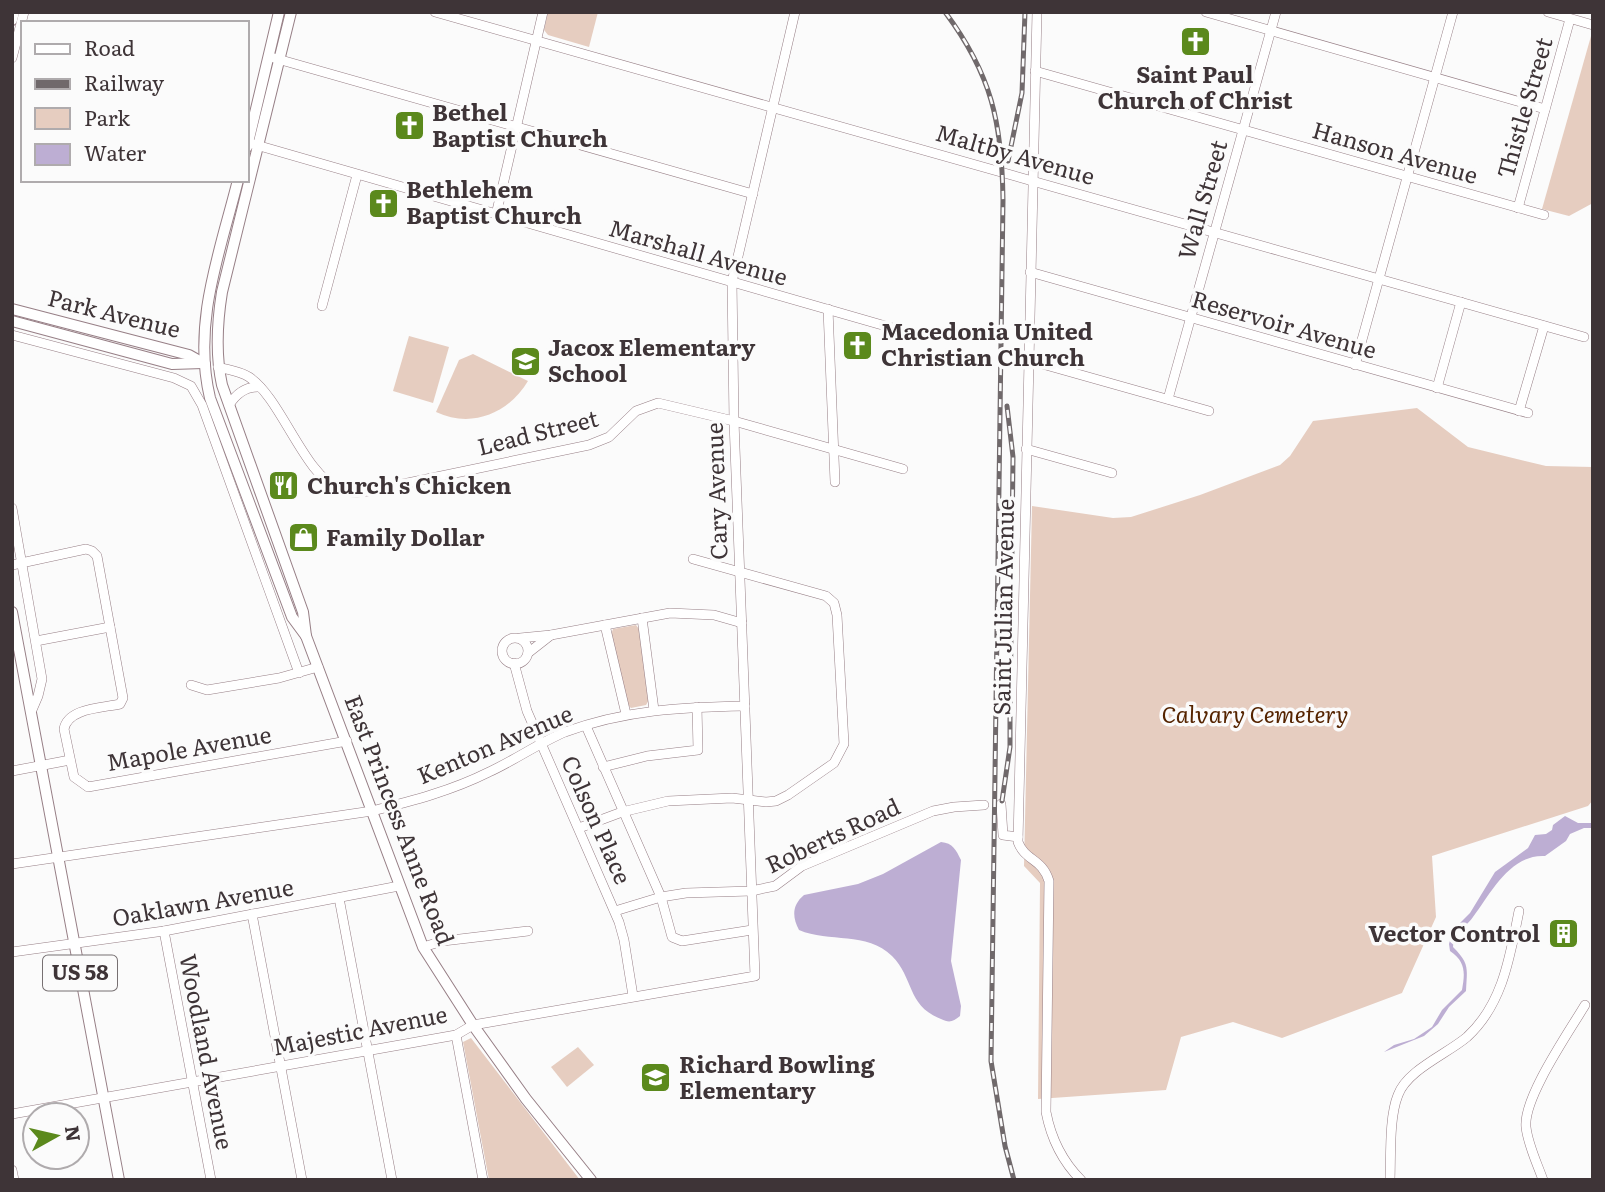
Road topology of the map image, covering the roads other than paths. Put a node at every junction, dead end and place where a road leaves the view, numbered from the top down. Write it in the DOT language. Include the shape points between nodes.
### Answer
graph roads {
  1 [pos="14,12"];
  2 [pos="279,12"];
  3 [pos="291,12"];
  4 [pos="435,12"];
  5 [pos="543,12"];
  6 [pos="795,12"];
  7 [pos="1037,12"];
  8 [pos="1206,12"];
  9 [pos="1276,12"];
  10 [pos="1453,12"];
  11 [pos="1548,12"];
  12 [pos="1577,17"];
  13 [pos="12,20"];
  14 [pos="21,24"];
  15 [pos="1593,25"];
  16 [pos="1271,31"];
  17 [pos="537,40"];
  18 [pos="268,57"];
  19 [pos="12,58"];
  20 [pos="280,60"];
  21 [pos="1035,71"];
  22 [pos="1436,77"];
  23 [pos="773,107"];
  24 [pos="1545,109"];
  25 [pos="516,128"];
  26 [pos="1242,130"];
  27 [pos="248,140"];
  28 [pos="248,144"];
  29 [pos="259,147"];
  30 [pos="357,175"];
  31 [pos="1408,176"];
  32 [pos="1032,180"];
  33 [pos="238,182"];
  34 [pos="753,194"];
  35 [pos="1518,208"];
  36 [pos="496,215"];
  37 [pos="1544,215"];
  38 [pos="1214,232"];
  39 [pos="1030,272"];
  40 [pos="1379,278"];
  41 [pos="732,282"];
  42 [pos="1461,302"];
  43 [pos="322,306"];
  44 [pos="12,309"];
  45 [pos="828,309"];
  46 [pos="1190,318"];
  47 [pos="12,321"];
  48 [pos="1544,326"];
  49 [pos="896,329"];
  50 [pos="12,335"];
  51 [pos="1584,337"];
  52 [pos="1028,360"];
  53 [pos="203,363"];
  54 [pos="1354,365"];
  55 [pos="218,368"];
  56 [pos="260,387"];
  57 [pos="1437,388"];
  58 [pos="1168,399"];
  59 [pos="229,405"];
  60 [pos="1209,411"];
  61 [pos="734,421"];
  62 [pos="1026,449"];
  63 [pos="834,450"];
  64 [pos="903,469"];
  65 [pos="1112,474"];
  66 [pos="835,482"];
  67 [pos="12,508"];
  68 [pos="693,559"];
  69 [pos="23,563"];
  70 [pos="12,565"];
  71 [pos="740,572"];
  72 [pos="12,612"];
  73 [pos="642,618"];
  74 [pos="742,623"];
  75 [pos="605,625"];
  76 [pos="110,627"];
  77 [pos="551,635"];
  78 [pos="306,636"];
  79 [pos="520,638"];
  80 [pos="36,641"];
  81 [pos="528,653"];
  82 [pos="514,663"];
  83 [pos="318,667"];
  84 [pos="299,673"];
  85 [pos="191,685"];
  86 [pos="135,699"];
  87 [pos="122,702"];
  88 [pos="745,706"];
  89 [pos="697,707"];
  90 [pos="32,710"];
  91 [pos="654,710"];
  92 [pos="626,714"];
  93 [pos="586,726"];
  94 [pos="347,741"];
  95 [pos="542,744"];
  96 [pos="70,760"];
  97 [pos="603,766"];
  98 [pos="43,767"];
  99 [pos="12,771"];
  100 [pos="750,800"];
  101 [pos="1001,804"];
  102 [pos="984,805"];
  103 [pos="372,811"];
  104 [pos="622,812"];
  105 [pos="579,828"];
  106 [pos="1018,837"];
  107 [pos="59,859"];
  108 [pos="12,864"];
  109 [pos="399,886"];
  110 [pos="751,891"];
  111 [pos="661,897"];
  112 [pos="339,898"];
  113 [pos="615,911"];
  114 [pos="1518,911"];
  115 [pos="252,914"];
  116 [pos="752,930"];
  117 [pos="164,931"];
  118 [pos="528,931"];
  119 [pos="75,944"];
  120 [pos="423,947"];
  121 [pos="12,952"];
  122 [pos="755,976"];
  123 [pos="633,996"];
  124 [pos="1585,1005"];
  125 [pos="473,1025"];
  126 [pos="456,1035"];
  127 [pos="368,1049"];
  128 [pos="281,1066"];
  129 [pos="193,1082"];
  130 [pos="104,1099"];
  131 [pos="12,1114"];
  132 [pos="12,1170"];
  133 [pos="14,1180"];
  134 [pos="119,1180"];
  135 [pos="211,1180"];
  136 [pos="302,1180"];
  137 [pos="392,1180"];
  138 [pos="483,1180"];
  139 [pos="591,1180"];
  140 [pos="1081,1180"];
  141 [pos="1390,1180"];
  142 [pos="1543,1180"];
  1 -- 13 [label="main road"];
  2 -- 18 [label="main road"];
  3 -- 20 [label="main road, East Princess Anne Road"];
  4 -- 17 [label="street, Maltby Avenue"];
  5 -- 17 [label="street"];
  6 -- 23 [label="street, Cary Avenue"];
  7 -- 21 [label="street, Saint Julian Avenue"];
  8 -- 16 [label="street"];
  9 -- 16 [label="street, Wall Street"];
  10 -- 22 [label="street"];
  11 -- 12 [label="street"];
  12 -- 15 [label="street"];
  12 -- 24 [label="street, Thistle Street"];
  14 -- 19 [label="street"];
  16 -- 22 [label="street"];
  16 -- 26 [label="street, Wall Street"];
  17 -- 23 [label="street, Maltby Avenue"];
  17 -- 25 [label="street"];
  18 -- 20 [label="street"];
  18 -- 27 [label="main road"];
  20 -- 25 [label="street"];
  20 -- 29 [label="main road, East Princess Anne Road"];
  21 -- 26 [label="street, Hanson Avenue"];
  21 -- 32 [label="street, Saint Julian Avenue"];
  22 -- 24 [label="street"];
  22 -- 31 [label="street"];
  23 -- 32 [label="street, Maltby Avenue"];
  23 -- 34 [label="street, Cary Avenue"];
  24 -- 35 [label="street, Thistle Street"];
  25 -- 34 [label="street"];
  25 -- 36 [label="street"];
  26 -- 31 [label="street, Hanson Avenue"];
  26 -- 38 [label="street, Wall Street"];
  28 -- 29 [label="street, Marshall Avenue"];
  29 -- 30 [label="street, Marshall Avenue"];
  29 -- 55 [label="main road, East Princess Anne Road" via="222,292"];
  30 -- 36 [label="street, Marshall Avenue"];
  30 -- 43 [label="street"];
  31 -- 35 [label="street, Hanson Avenue"];
  31 -- 40 [label="street"];
  32 -- 38 [label="street, Maltby Avenue"];
  32 -- 39 [label="street, Saint Julian Avenue"];
  33 -- 53 [label="main road, East Princess Anne Road" via="205,316"];
  34 -- 41 [label="street, Cary Avenue"];
  35 -- 37 [label="street, Hanson Avenue"];
  36 -- 41 [label="street, Marshall Avenue"];
  38 -- 40 [label="street, Maltby Avenue"];
  38 -- 46 [label="street, Wall Street"];
  39 -- 46 [label="street, Reservoir Avenue"];
  39 -- 52 [label="street, Saint Julian Avenue"];
  40 -- 42 [label="street, Maltby Avenue"];
  40 -- 54 [label="street"];
  41 -- 45 [label="street, Marshall Avenue"];
  41 -- 61 [label="street, Cary Avenue"];
  42 -- 48 [label="street, Maltby Avenue"];
  42 -- 57 [label="street"];
  44 -- 53 [label="main road, Park Avenue" via="189,355"];
  45 -- 49 [label="street, Marshall Avenue"];
  45 -- 63 [label="street"];
  46 -- 54 [label="street, Reservoir Avenue"];
  46 -- 58 [label="street, Wall Street"];
  47 -- 53 [label="main road, Park Avenue" via="172,363"];
  48 -- 51 [label="street, Maltby Avenue"];
  48 -- 57 [label="street, Reservoir Avenue" via="1524,412"];
  50 -- 84 [label="street" via="174,377 191,386 202,405"];
  52 -- 58 [label="street"];
  52 -- 62 [label="street, Saint Julian Avenue"];
  53 -- 55 [label="main road, Park Avenue"];
  53 -- 78 [label="main road, East Princess Anne Road" via="210,398 292,617"];
  54 -- 57 [label="street, Reservoir Avenue"];
  55 -- 56 [label="street, Lead Street" via="244,374"];
  55 -- 59 [label="main road, East Princess Anne Road"];
  56 -- 59 [label="street" via="240,393"];
  56 -- 61 [label="street, Lead Street" via="324,479 344,492 374,491 589,444 609,438 636,411 658,403"];
  58 -- 60 [label="street"];
  59 -- 78 [label="main road, East Princess Anne Road" via="303,612"];
  61 -- 63 [label="street, Lead Street"];
  61 -- 71 [label="street, Cary Avenue"];
  62 -- 65 [label="street"];
  62 -- 106 [label="street, Saint Julian Avenue"];
  63 -- 64 [label="street, Lead Street"];
  63 -- 66 [label="street"];
  67 -- 69 [label="street"];
  68 -- 71 [label="street"];
  69 -- 70 [label="street"];
  69 -- 76 [label="street" via="92,551 97,556"];
  69 -- 80 [label="street"];
  71 -- 74 [label="street, Cary Avenue"];
  71 -- 100 [label="street" via="826,596 834,603 844,722 844,744 834,763 776,801"];
  72 -- 90 [label="main road, US 58"];
  73 -- 74 [label="street" via="670,613 714,615"];
  73 -- 75 [label="street"];
  73 -- 91 [label="street"];
  74 -- 88 [label="street, Cary Avenue"];
  75 -- 77 [label="street"];
  75 -- 92 [label="street"];
  76 -- 80 [label="street"];
  76 -- 87 [label="street"];
  77 -- 79 [label="street"];
  77 -- 81 [label="street"];
  78 -- 83 [label="main road, East Princess Anne Road"];
  79 -- 81 [label="street"];
  79 -- 82 [label="street" via="509,639 503,648 505,658"];
  80 -- 90 [label="street" via="42,679"];
  81 -- 82 [label="street"];
  82 -- 95 [label="street, Colson Place"];
  83 -- 84 [label="street"];
  83 -- 94 [label="main road, East Princess Anne Road"];
  84 -- 85 [label="street" via="207,690"];
  86 -- 87 [label="street"];
  87 -- 96 [label="street" via="67,720 64,729"];
  88 -- 89 [label="street, Kenton Avenue"];
  88 -- 100 [label="street, Cary Avenue"];
  89 -- 91 [label="street, Kenton Avenue"];
  89 -- 97 [label="street" via="698,750"];
  90 -- 98 [label="main road, US 58"];
  91 -- 92 [label="street, Kenton Avenue"];
  92 -- 93 [label="street, Kenton Avenue"];
  93 -- 95 [label="street, Kenton Avenue"];
  93 -- 97 [label="street"];
  94 -- 96 [label="street, Mapole Avenue" via="88,787 74,777"];
  94 -- 103 [label="main road, East Princess Anne Road"];
  95 -- 103 [label="street, Kenton Avenue" via="427,798"];
  95 -- 105 [label="street, Colson Place"];
  96 -- 98 [label="street"];
  97 -- 104 [label="street"];
  98 -- 99 [label="street"];
  98 -- 107 [label="main road, US 58"];
  100 -- 104 [label="street" via="668,802"];
  100 -- 110 [label="street, Cary Avenue"];
  101 -- 106 [label="street" via="1003,835"];
  102 -- 110 [label="street, Roberts Road" via="933,811 802,866 775,886"];
  103 -- 107 [label="street, Kenton Avenue"];
  103 -- 109 [label="main road, East Princess Anne Road"];
  104 -- 105 [label="street"];
  104 -- 111 [label="street"];
  105 -- 113 [label="street, Colson Place"];
  106 -- 140 [label="street" via="1023,852 1041,865 1049,881 1048,1125 1058,1150"];
  107 -- 108 [label="street, Kenton Avenue"];
  107 -- 119 [label="main road, US 58"];
  109 -- 112 [label="street, Oaklawn Avenue"];
  109 -- 120 [label="main road, East Princess Anne Road"];
  110 -- 111 [label="street, Roberts Road"];
  110 -- 116 [label="street, Cary Avenue"];
  111 -- 113 [label="street, Roberts Road"];
  111 -- 116 [label="street" via="669,933 676,940"];
  112 -- 115 [label="street, Oaklawn Avenue"];
  112 -- 127 [label="street"];
  113 -- 123 [label="street, Colson Place"];
  114 -- 141 [label="street" via="1504,978 1483,1019 1465,1038 1415,1073 1397,1096"];
  115 -- 117 [label="street, Oaklawn Avenue"];
  115 -- 128 [label="street"];
  116 -- 122 [label="street, Cary Avenue"];
  117 -- 119 [label="street, Oaklawn Avenue"];
  117 -- 129 [label="street, Woodland Avenue"];
  118 -- 120 [label="street"];
  119 -- 121 [label="street, Oaklawn Avenue"];
  119 -- 130 [label="main road, US 58"];
  120 -- 125 [label="main road, East Princess Anne Road"];
  122 -- 123 [label="street, Majestic Avenue"];
  123 -- 125 [label="street, Majestic Avenue"];
  124 -- 142 [label="street" via="1528,1108 1525,1126"];
  125 -- 126 [label="street, Majestic Avenue"];
  125 -- 139 [label="main road, East Princess Anne Road"];
  126 -- 127 [label="street, Majestic Avenue"];
  126 -- 138 [label="street"];
  127 -- 128 [label="street, Majestic Avenue"];
  127 -- 137 [label="street"];
  128 -- 129 [label="street, Majestic Avenue"];
  128 -- 136 [label="street"];
  129 -- 130 [label="street, Majestic Avenue"];
  129 -- 135 [label="street, Woodland Avenue"];
  130 -- 131 [label="street, Majestic Avenue"];
  130 -- 134 [label="main road, US 58"];
  132 -- 133 [label="street"];
}
